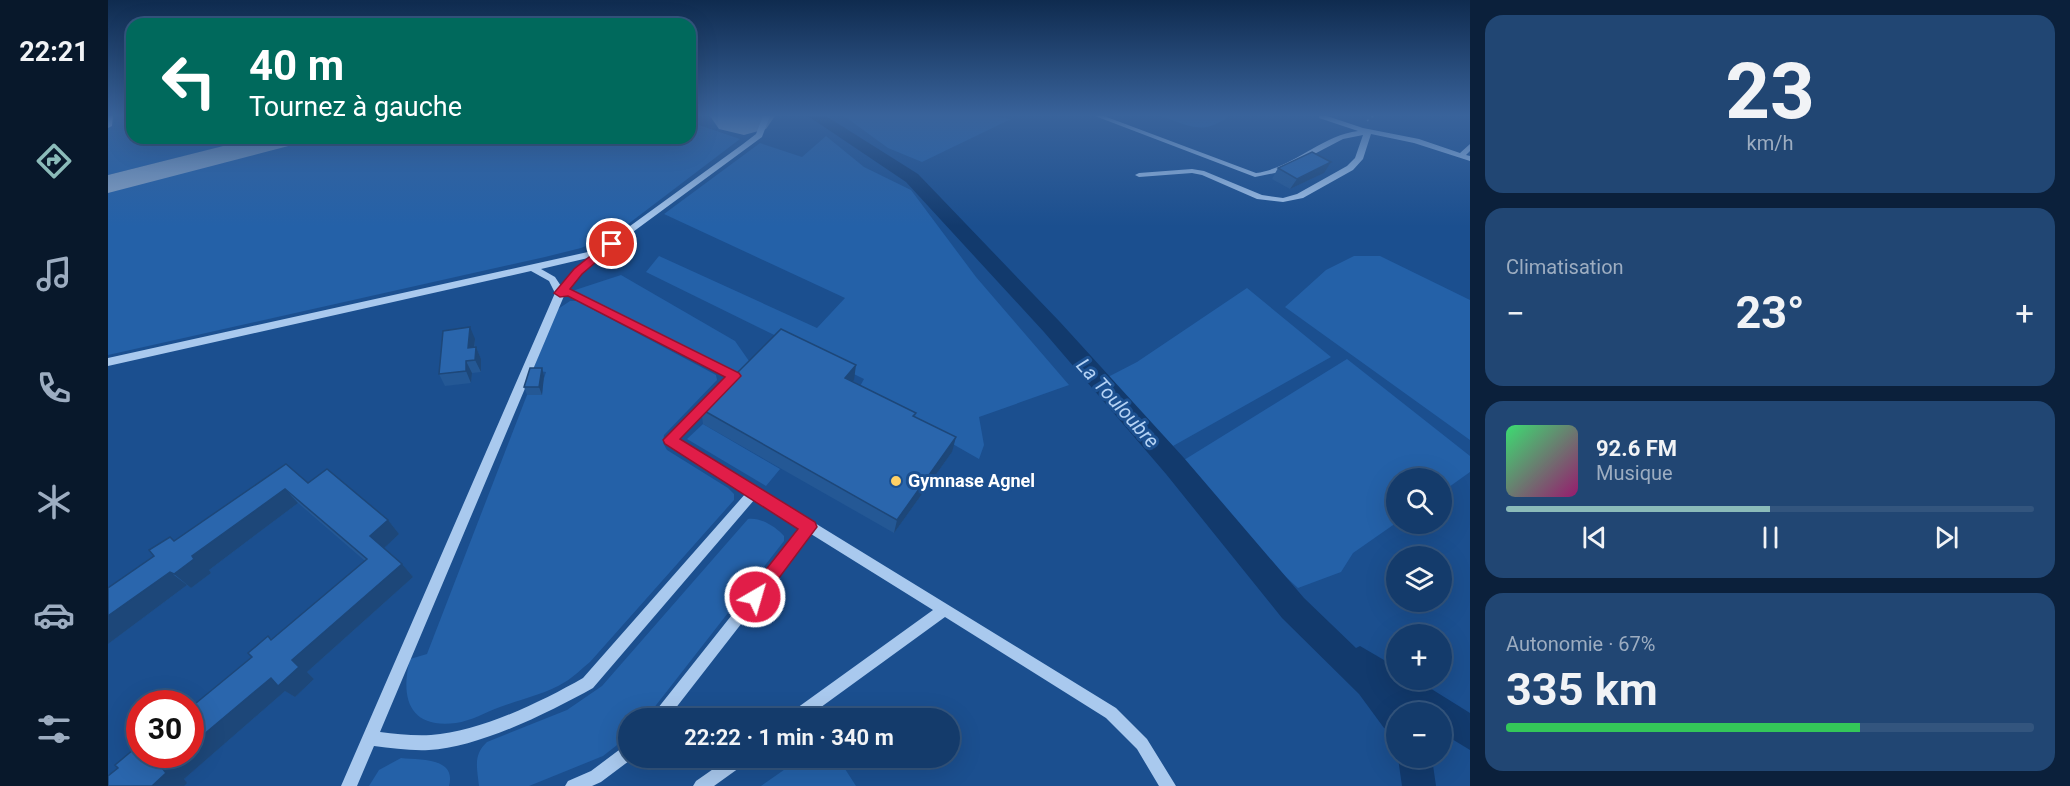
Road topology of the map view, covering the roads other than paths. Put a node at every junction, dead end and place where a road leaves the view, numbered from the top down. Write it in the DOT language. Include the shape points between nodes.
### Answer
graph roads {
  1 [pos="737,153"];
  2 [pos="1196,153"];
  3 [pos="1310,153"];
  4 [pos="1361,153"];
  5 [pos="1451,153"];
  6 [pos="1464,153"];
  7 [pos="1461,156"];
  8 [pos="1470,159"];
  9 [pos="1139,175"];
  10 [pos="600,252"];
  11 [pos="532,268"];
  12 [pos="560,293"];
  13 [pos="108,362"];
  14 [pos="753,493"];
  15 [pos="809,527"];
  16 [pos="944,610"];
  17 [pos="667,708"];
  18 [pos="809,708"];
  19 [pos="369,738"];
  20 [pos="618,760"];
  21 [pos="727,768"];
  22 [pos="349,786"];
  23 [pos="573,786"];
  24 [pos="701,786"];
  25 [pos="1168,786"];
  1 -- 10 [label="street"];
  2 -- 3 [label="street" via="1255,175 1286,166"];
  4 -- 9 [label="street" via="1350,168 1299,196 1283,200 1260,197 1204,173"];
  5 -- 7 [label="street"];
  6 -- 7 [label="street"];
  7 -- 8 [label="street"];
  10 -- 11 [label="street"];
  10 -- 12 [label="street"];
  11 -- 12 [label="street" via="552,279"];
  11 -- 13 [label="street"];
  12 -- 14 [label="street" via="569,292 730,380 670,440"];
  12 -- 19 [label="street"];
  14 -- 15 [label="street"];
  14 -- 19 [label="street" via="588,683 567,696 483,729 437,742"];
  15 -- 16 [label="street"];
  15 -- 17 [label="street"];
  16 -- 18 [label="street"];
  16 -- 25 [label="street" via="1111,713 1143,744"];
  19 -- 22 [label="street"];
  20 -- 23 [label="street" via="596,777"];
  21 -- 24 [label="street"];
}
